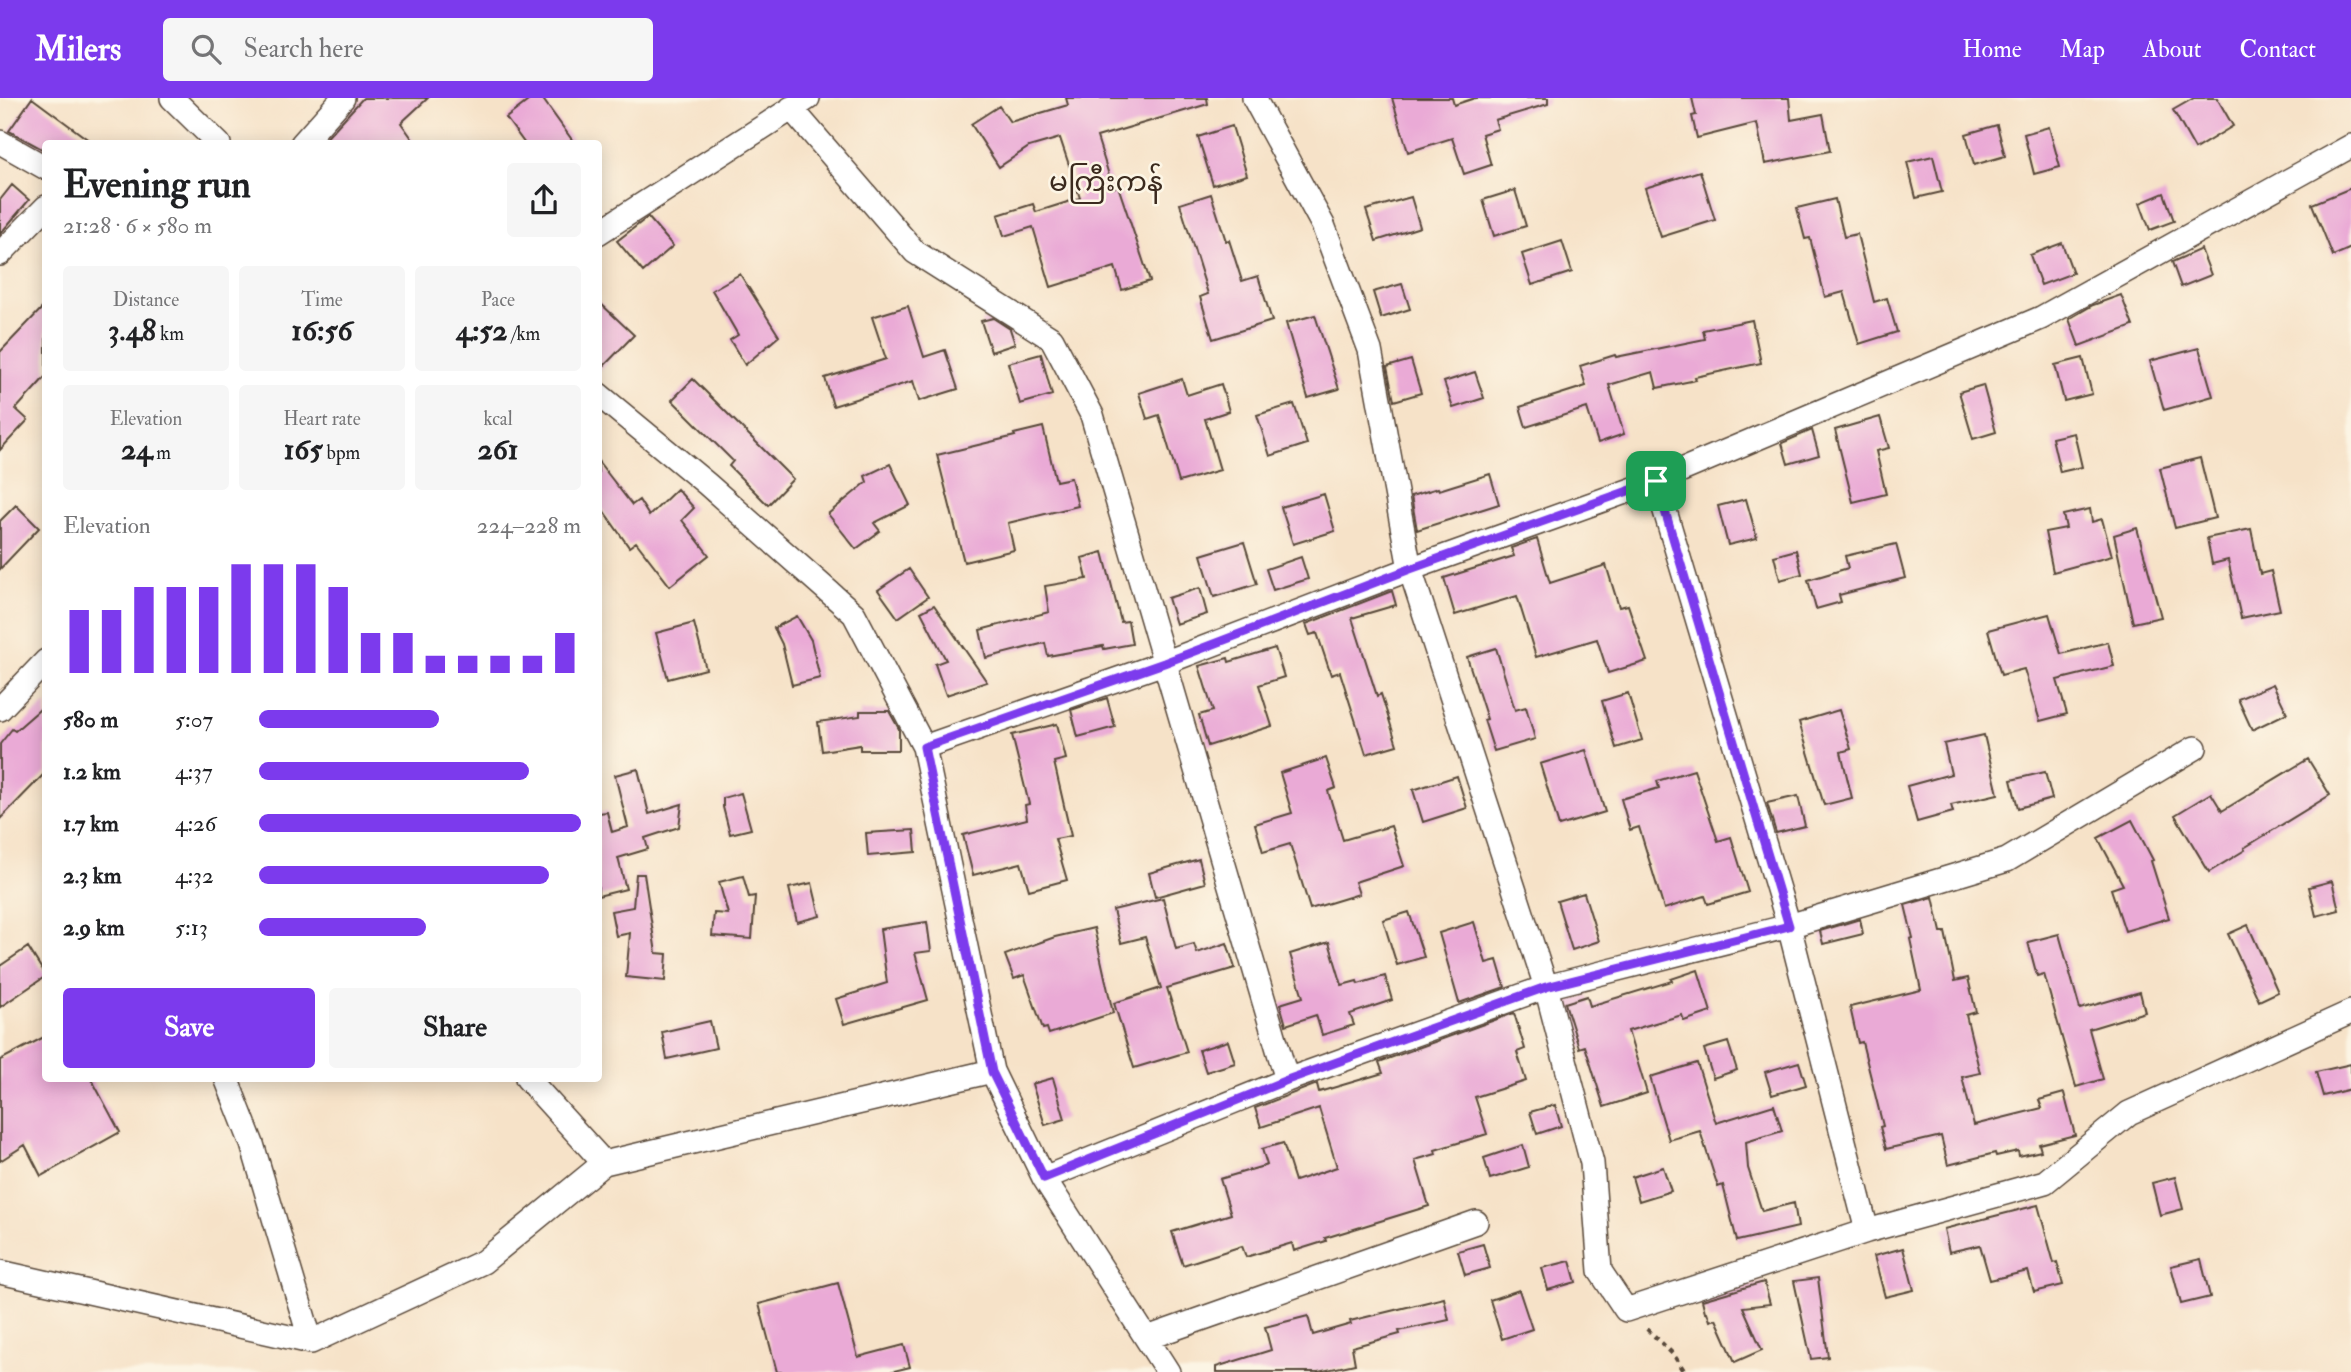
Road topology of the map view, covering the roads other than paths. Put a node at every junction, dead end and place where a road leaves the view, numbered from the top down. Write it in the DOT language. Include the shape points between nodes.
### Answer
graph roads {
  1 [pos="172,98"];
  2 [pos="343,98"];
  3 [pos="1254,98"];
  4 [pos="800,103"];
  5 [pos="215,140"];
  6 [pos="306,140"];
  7 [pos="0,142"];
  8 [pos="2351,146"];
  9 [pos="42,166"];
  10 [pos="42,210"];
  11 [pos="602,230"];
  12 [pos="0,254"];
  13 [pos="602,397"];
  14 [pos="1656,481"];
  15 [pos="1410,569"];
  16 [pos="1164,663"];
  17 [pos="42,670"];
  18 [pos="0,709"];
  19 [pos="924,747"];
  20 [pos="2194,748"];
  21 [pos="1789,926"];
  22 [pos="1546,987"];
  23 [pos="2351,1012"];
  24 [pos="992,1072"];
  25 [pos="1287,1080"];
  26 [pos="228,1082"];
  27 [pos="531,1082"];
  28 [pos="604,1163"];
  29 [pos="1044,1178"];
  30 [pos="1476,1222"];
  31 [pos="1867,1231"];
  32 [pos="0,1272"];
  33 [pos="1147,1338"];
  34 [pos="311,1342"];
  35 [pos="1168,1372"];
  1 -- 5 [label="street"];
  2 -- 6 [label="street"];
  3 -- 15 [label="street" via="1323,225 1370,350"];
  4 -- 11 [label="street"];
  4 -- 16 [label="street" via="915,252 1052,339 1092,415"];
  7 -- 9 [label="street"];
  8 -- 14 [label="street" via="2041,318"];
  10 -- 12 [label="street"];
  13 -- 19 [label="street" via="854,614"];
  14 -- 15 [label="street"];
  14 -- 21 [label="street"];
  15 -- 16 [label="street"];
  15 -- 22 [label="street"];
  16 -- 19 [label="street"];
  16 -- 25 [label="street"];
  17 -- 18 [label="street"];
  19 -- 24 [label="street"];
  20 -- 21 [label="street" via="2007,860"];
  21 -- 22 [label="street"];
  21 -- 31 [label="street"];
  22 -- 25 [label="street"];
  22 -- 31 [label="street" via="1592,1163 1600,1271 1626,1310"];
  23 -- 31 [label="street" via="2129,1113 2045,1182"];
  24 -- 28 [label="street"];
  24 -- 29 [label="street"];
  25 -- 29 [label="street"];
  26 -- 34 [label="street" via="252,1144"];
  27 -- 28 [label="street"];
  28 -- 34 [label="street" via="483,1262"];
  29 -- 33 [label="street"];
  30 -- 33 [label="street"];
  32 -- 34 [label="street"];
  33 -- 35 [label="street"];
}
